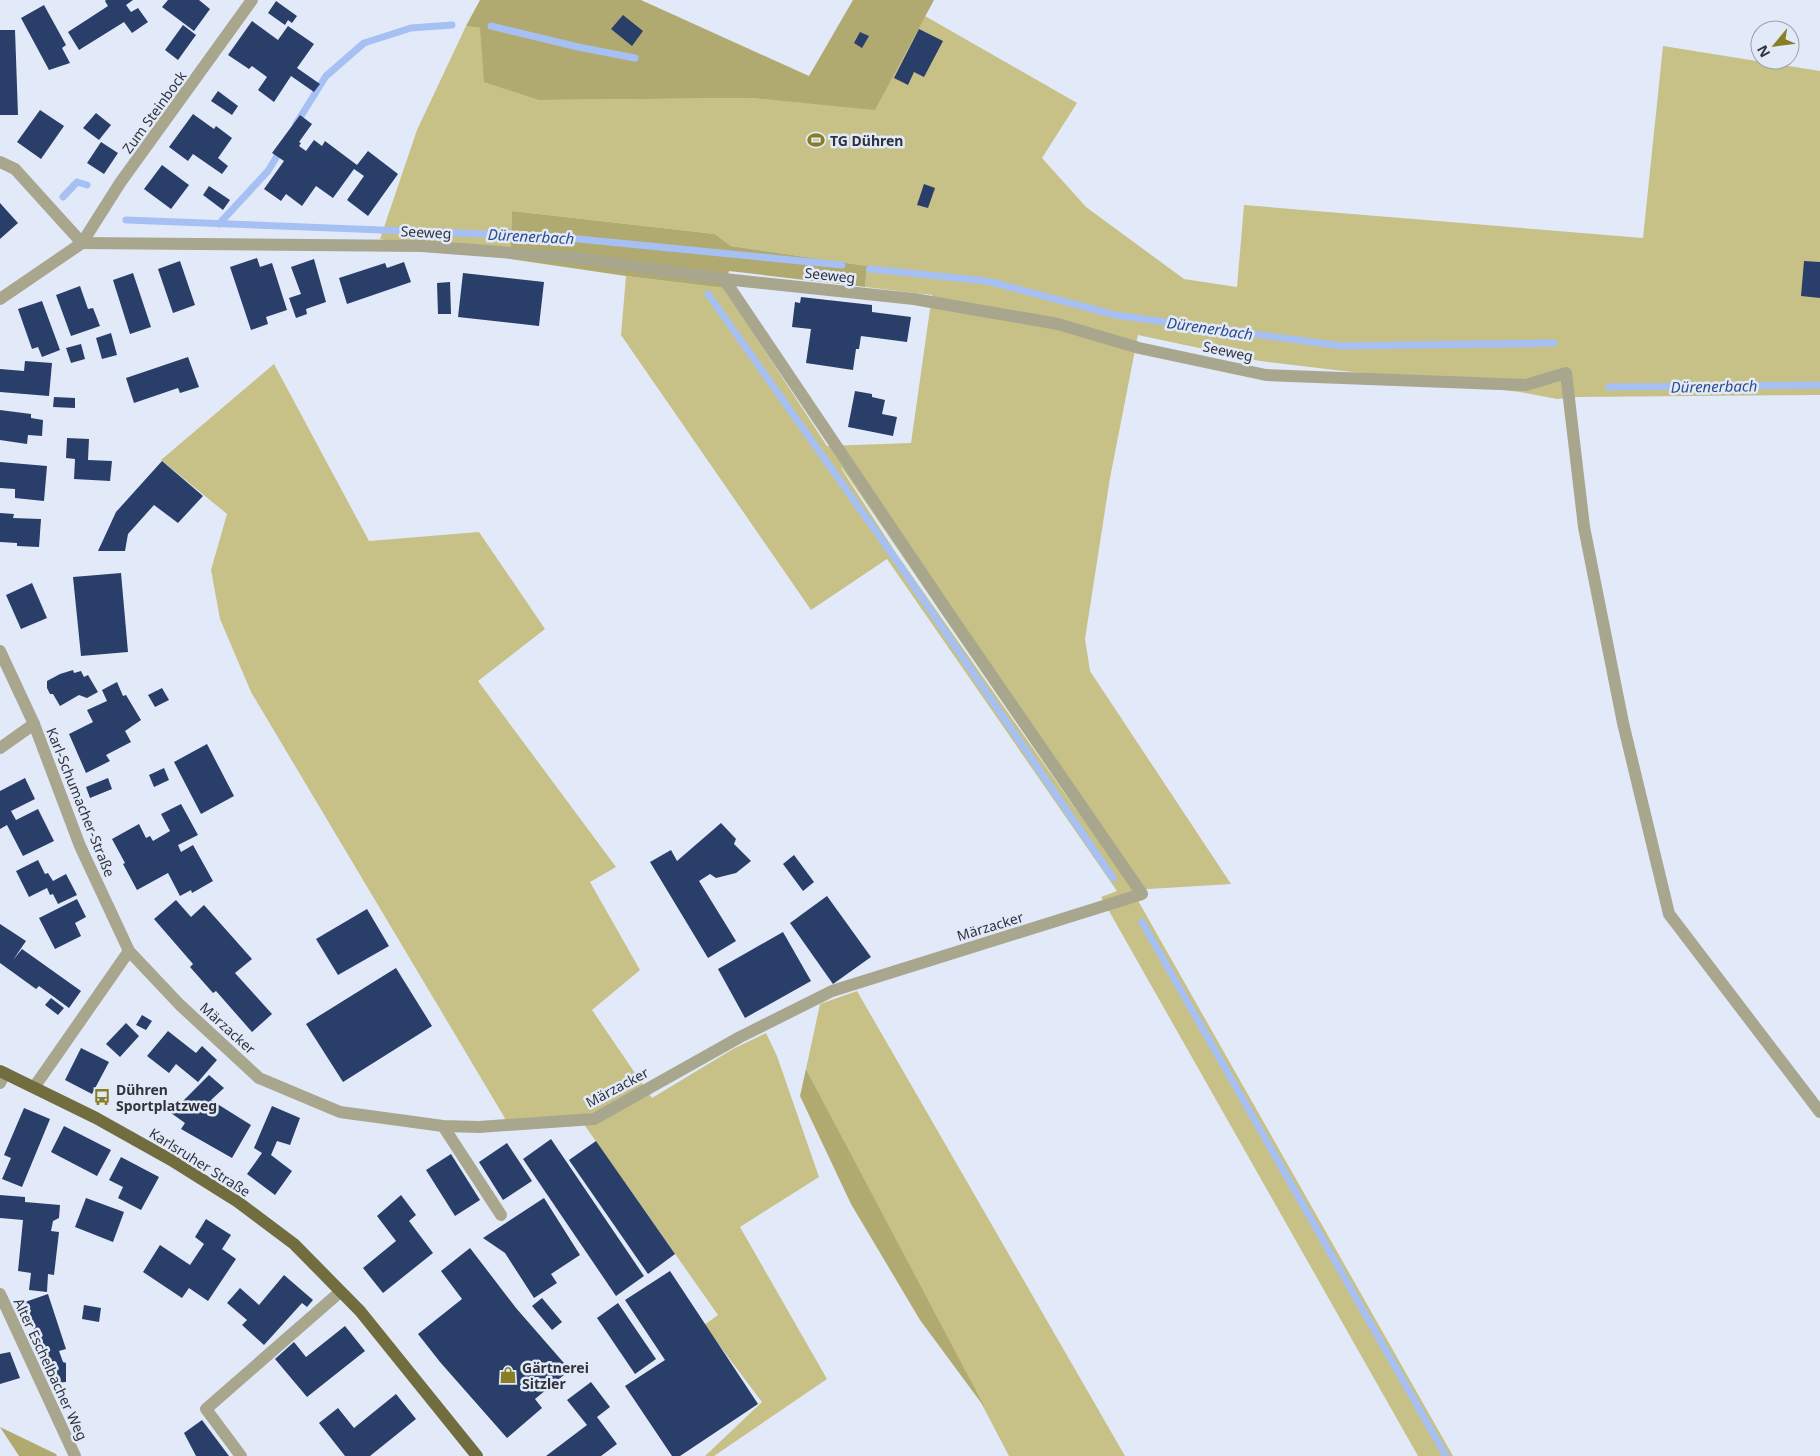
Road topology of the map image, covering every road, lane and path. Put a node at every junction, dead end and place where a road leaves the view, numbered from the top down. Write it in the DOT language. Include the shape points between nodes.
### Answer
graph roads {
  1 [pos="252,0"];
  2 [pos="0,162"];
  3 [pos="82,242"];
  4 [pos="724,279"];
  5 [pos="0,299"];
  6 [pos="0,651"];
  7 [pos="34,724"];
  8 [pos="0,748"];
  9 [pos="129,951"];
  10 [pos="2,1076"];
  11 [pos="35,1086"];
  12 [pos="1820,1112"];
  13 [pos="443,1126"];
  14 [pos="501,1215"];
  15 [pos="340,1292"];
  16 [pos="0,1294"];
  17 [pos="75,1456"];
  18 [pos="241,1456"];
  19 [pos="477,1456"];
  1 -- 3 [label="street, Zum Steinbock" via="120,183"];
  2 -- 3 [label="street" via="15,169"];
  3 -- 4 [label="street, Seeweg" via="422,246 577,258"];
  3 -- 5 [label="street"];
  4 -- 12 [label="street, Seeweg" via="914,299 1058,324 1138,348 1266,375 1526,385 1566,373 1584,527 1623,723 1669,914"];
  4 -- 13 [label="street, Märzacker" via="1142,894 832,991 740,1037 594,1119 507,1126"];
  6 -- 7 [label="street, Karl-Schumacher-Straße"];
  7 -- 8 [label="street"];
  7 -- 9 [label="street, Karl-Schumacher-Straße" via="80,846"];
  9 -- 11 [label="street"];
  9 -- 13 [label="street, Märzacker" via="180,1005 260,1078 340,1112"];
  10 -- 11 [label="main road, Karlsruher Straße"];
  11 -- 15 [label="main road, Karlsruher Straße" via="171,1160 238,1202 294,1244"];
  13 -- 14 [label="street"];
  15 -- 18 [label="street" via="206,1409"];
  15 -- 19 [label="main road, Karlsruher Straße" via="360,1311"];
  16 -- 17 [label="street, Alter Eschelbacher Weg"];
}
